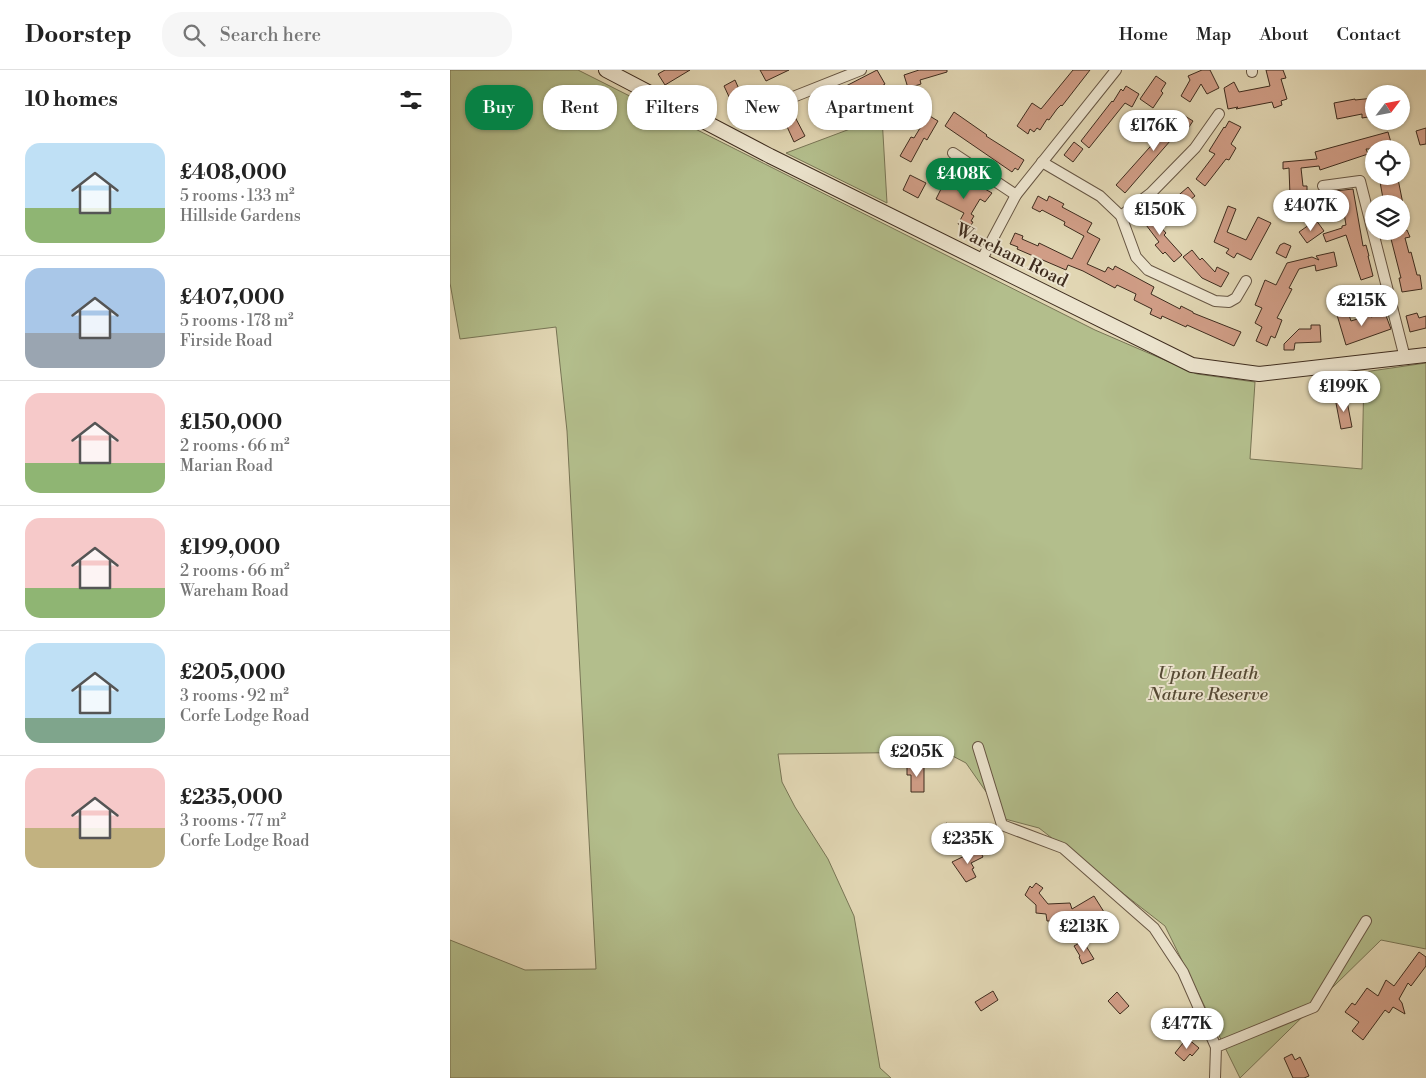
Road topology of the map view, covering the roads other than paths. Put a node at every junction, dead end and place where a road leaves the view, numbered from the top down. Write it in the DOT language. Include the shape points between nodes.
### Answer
graph roads {
  1 [pos="606,70"];
  2 [pos="861,70"];
  3 [pos="1116,70"];
  4 [pos="798,95"];
  5 [pos="1219,114"];
  6 [pos="953,154"];
  7 [pos="1042,162"];
  8 [pos="1323,186"];
  9 [pos="1016,195"];
  10 [pos="1121,216"];
  11 [pos="981,261"];
  12 [pos="1246,280"];
  13 [pos="1426,355"];
  14 [pos="1405,358"];
  15 [pos="978,747"];
  16 [pos="1366,921"];
  17 [pos="1216,1047"];
  18 [pos="1215,1078"];
  1 -- 11 [label="street, Wareham Road"];
  2 -- 4 [label="street"];
  3 -- 7 [label="street"];
  5 -- 10 [label="street" via="1195,148 1150,193"];
  6 -- 9 [label="street"];
  7 -- 9 [label="street"];
  7 -- 10 [label="street" via="1100,196"];
  8 -- 14 [label="street" via="1360,181"];
  9 -- 11 [label="street"];
  10 -- 12 [label="street" via="1136,257 1148,270 1215,300 1229,302 1236,298"];
  11 -- 14 [label="street, Wareham Road" via="1192,364 1259,374"];
  13 -- 14 [label="street, Wareham Road"];
  15 -- 17 [label="street" via="1002,825 1063,848 1154,928 1182,972"];
  16 -- 17 [label="street" via="1314,1007"];
  17 -- 18 [label="street"];
}
